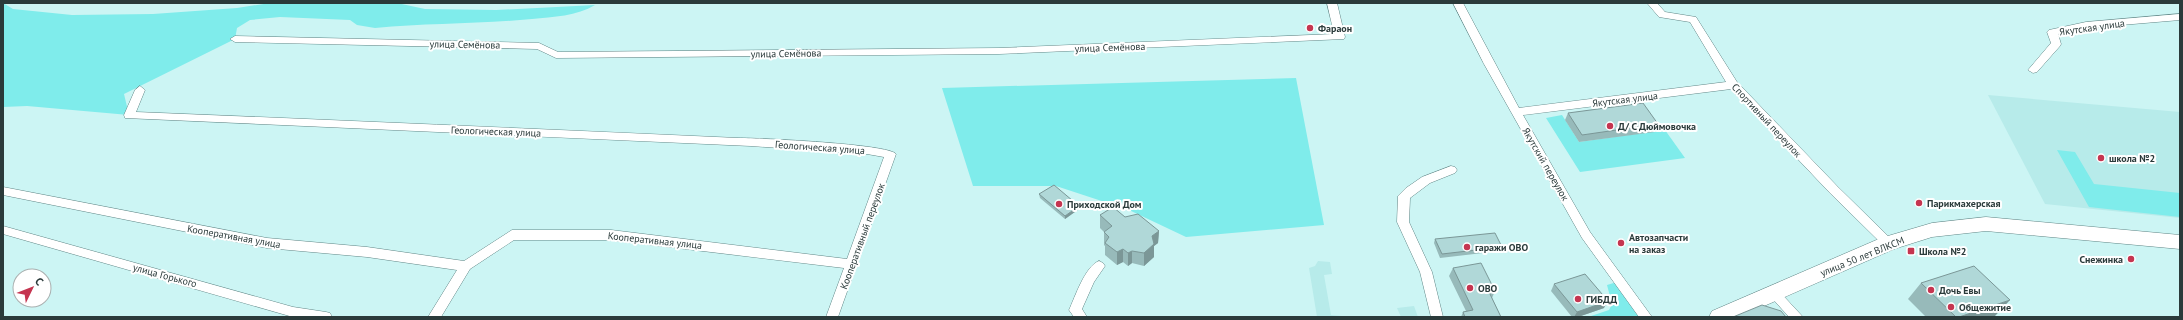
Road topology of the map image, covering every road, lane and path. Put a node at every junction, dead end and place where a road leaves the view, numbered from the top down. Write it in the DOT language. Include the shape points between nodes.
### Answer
graph roads {
  1 [pos="1332,3"];
  2 [pos="1458,3"];
  3 [pos="1652,3"];
  4 [pos="2180,17"];
  5 [pos="235,39"];
  6 [pos="2033,70"];
  7 [pos="1733,85"];
  8 [pos="140,90"];
  9 [pos="1517,112"];
  10 [pos="891,154"];
  11 [pos="1451,170"];
  12 [pos="3,190"];
  13 [pos="3,230"];
  14 [pos="2180,242"];
  15 [pos="1888,244"];
  16 [pos="852,264"];
  17 [pos="466,266"];
  18 [pos="1099,266"];
  19 [pos="1774,293"];
  20 [pos="326,317"];
  21 [pos="434,317"];
  22 [pos="832,317"];
  23 [pos="1081,317"];
  24 [pos="1437,317"];
  25 [pos="1646,317"];
  26 [pos="1719,317"];
  27 [pos="1797,317"];
  1 -- 5 [label="street, улица Семёнова" via="1340,37 998,51 556,55 539,46"];
  2 -- 9 [label="street, Якутский переулок"];
  3 -- 7 [label="street, Спортивный переулок" via="1662,15 1693,19"];
  4 -- 6 [label="street, Якутская улица" via="2086,26 2052,32 2056,44"];
  7 -- 9 [label="street, Якутская улица"];
  7 -- 15 [label="street, Спортивный переулок"];
  8 -- 10 [label="street, Геологическая улица" via="129,115 751,142"];
  9 -- 25 [label="street, Якутский переулок" via="1586,235"];
  10 -- 16 [label="street, Кооперативный переулок"];
  11 -- 24 [label="street" via="1431,176 1404,196 1403,222 1426,272"];
  12 -- 17 [label="street, Кооперативная улица" via="267,244 367,252"];
  13 -- 20 [label="street, улица Горького" via="293,312"];
  14 -- 15 [label="main road, улица 50 лет ВЛКСМ" via="1986,224 1932,230"];
  15 -- 19 [label="main road, улица 50 лет ВЛКСМ"];
  16 -- 17 [label="street, Кооперативная улица" via="610,235 512,235"];
  16 -- 22 [label="street, Кооперативный переулок"];
  17 -- 21 [label="street, Кооперативная улица"];
  18 -- 23 [label="street" via="1089,279 1075,310"];
  19 -- 26 [label="main road, улица 50 лет ВЛКСМ"];
  19 -- 27 [label="street"];
}
